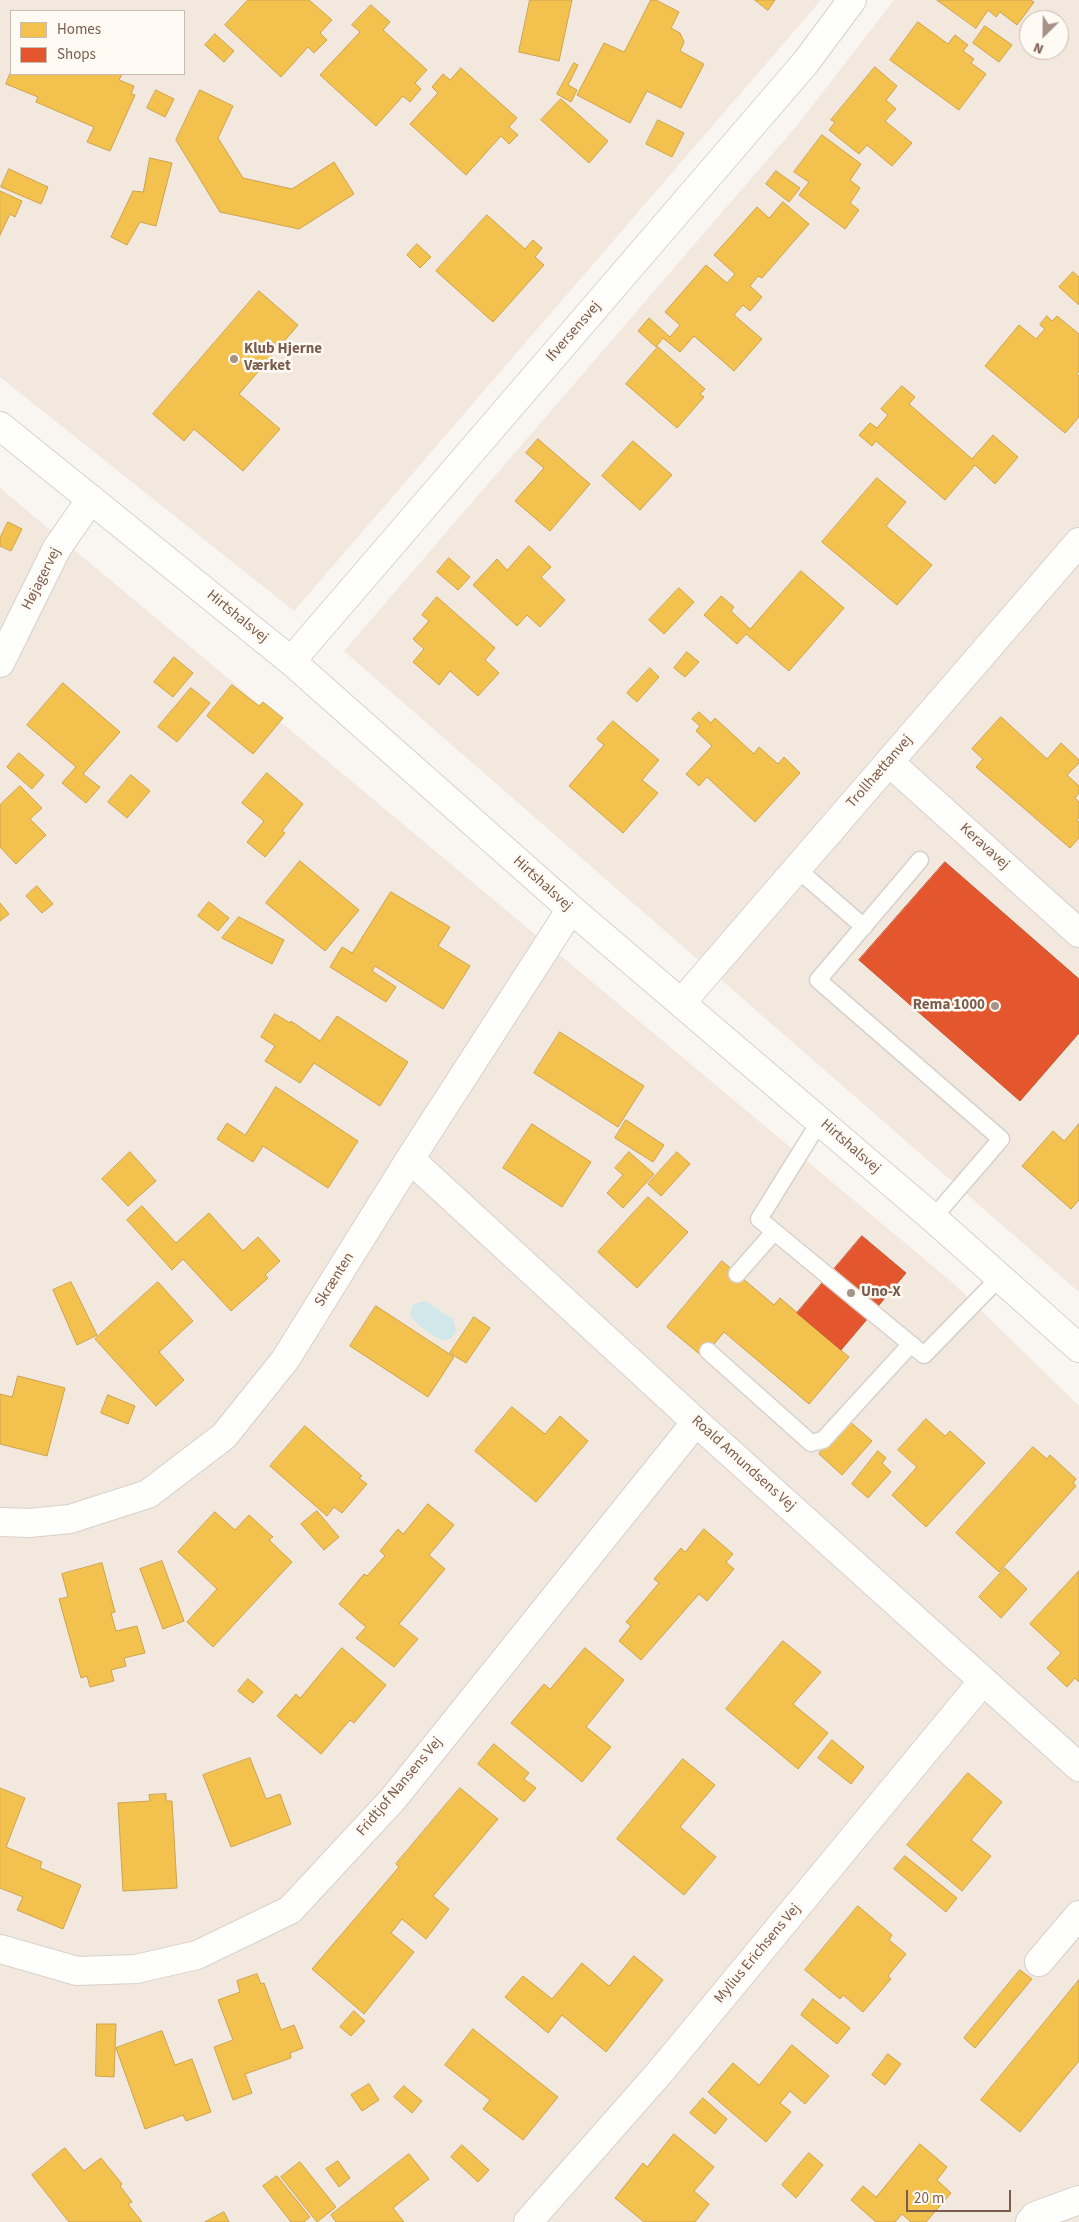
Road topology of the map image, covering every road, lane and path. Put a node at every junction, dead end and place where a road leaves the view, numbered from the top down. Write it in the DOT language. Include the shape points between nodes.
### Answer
graph roads {
  1 [pos="852,0"];
  2 [pos="0,426"];
  3 [pos="91,499"];
  4 [pos="1079,542"];
  5 [pos="292,661"];
  6 [pos="0,663"];
  7 [pos="889,762"];
  8 [pos="920,860"];
  9 [pos="796,868"];
  10 [pos="571,909"];
  11 [pos="864,926"];
  12 [pos="1079,933"];
  13 [pos="681,1003"];
  14 [pos="820,1121"];
  15 [pos="410,1159"];
  16 [pos="933,1218"];
  17 [pos="774,1232"];
  18 [pos="737,1274"];
  19 [pos="1000,1277"];
  20 [pos="911,1344"];
  21 [pos="1079,1348"];
  22 [pos="708,1351"];
  23 [pos="696,1422"];
  24 [pos="0,1522"];
  25 [pos="983,1681"];
  26 [pos="1079,1767"];
  27 [pos="1079,1914"];
  28 [pos="0,1949"];
  29 [pos="1039,1962"];
  30 [pos="1079,2200"];
  31 [pos="528,2222"];
  32 [pos="1030,2222"];
  1 -- 5 [label="street, Ifversensvej" via="794,77"];
  2 -- 3 [label="street, Hirtshalsvej"];
  3 -- 5 [label="street, Hirtshalsvej"];
  3 -- 6 [label="street, Højagervej" via="57,548"];
  4 -- 7 [label="street, Trollhættanvej"];
  5 -- 10 [label="street, Hirtshalsvej"];
  7 -- 9 [label="street, Trollhættanvej"];
  7 -- 12 [label="street, Keravavej"];
  8 -- 11 [label="lane"];
  9 -- 11 [label="lane"];
  9 -- 13 [label="street, Trollhættanvej"];
  10 -- 13 [label="street, Hirtshalsvej"];
  10 -- 15 [label="street, Skrænten"];
  11 -- 16 [label="lane" via="818,980 1001,1139"];
  13 -- 14 [label="street, Hirtshalsvej"];
  14 -- 16 [label="street, Hirtshalsvej"];
  14 -- 17 [label="lane" via="759,1219"];
  15 -- 23 [label="street, Roald Amundsens Vej"];
  15 -- 24 [label="street, Skrænten" via="285,1360 224,1436 148,1494 70,1519"];
  16 -- 19 [label="street, Hirtshalsvej"];
  17 -- 18 [label="lane"];
  17 -- 20 [label="lane"];
  19 -- 20 [label="lane" via="924,1355"];
  19 -- 21 [label="street, Hirtshalsvej"];
  20 -- 22 [label="lane" via="822,1440 811,1444"];
  23 -- 25 [label="street, Roald Amundsens Vej"];
  23 -- 28 [label="street, Fridtjof Nansens Vej" via="393,1798 290,1910 197,1955 136,1969 77,1971"];
  25 -- 26 [label="street, Roald Amundsens Vej"];
  25 -- 31 [label="street, Mylius Erichsens Vej" via="661,2071"];
  27 -- 29 [label="street"];
  30 -- 32 [label="street" via="1035,2216"];
}
